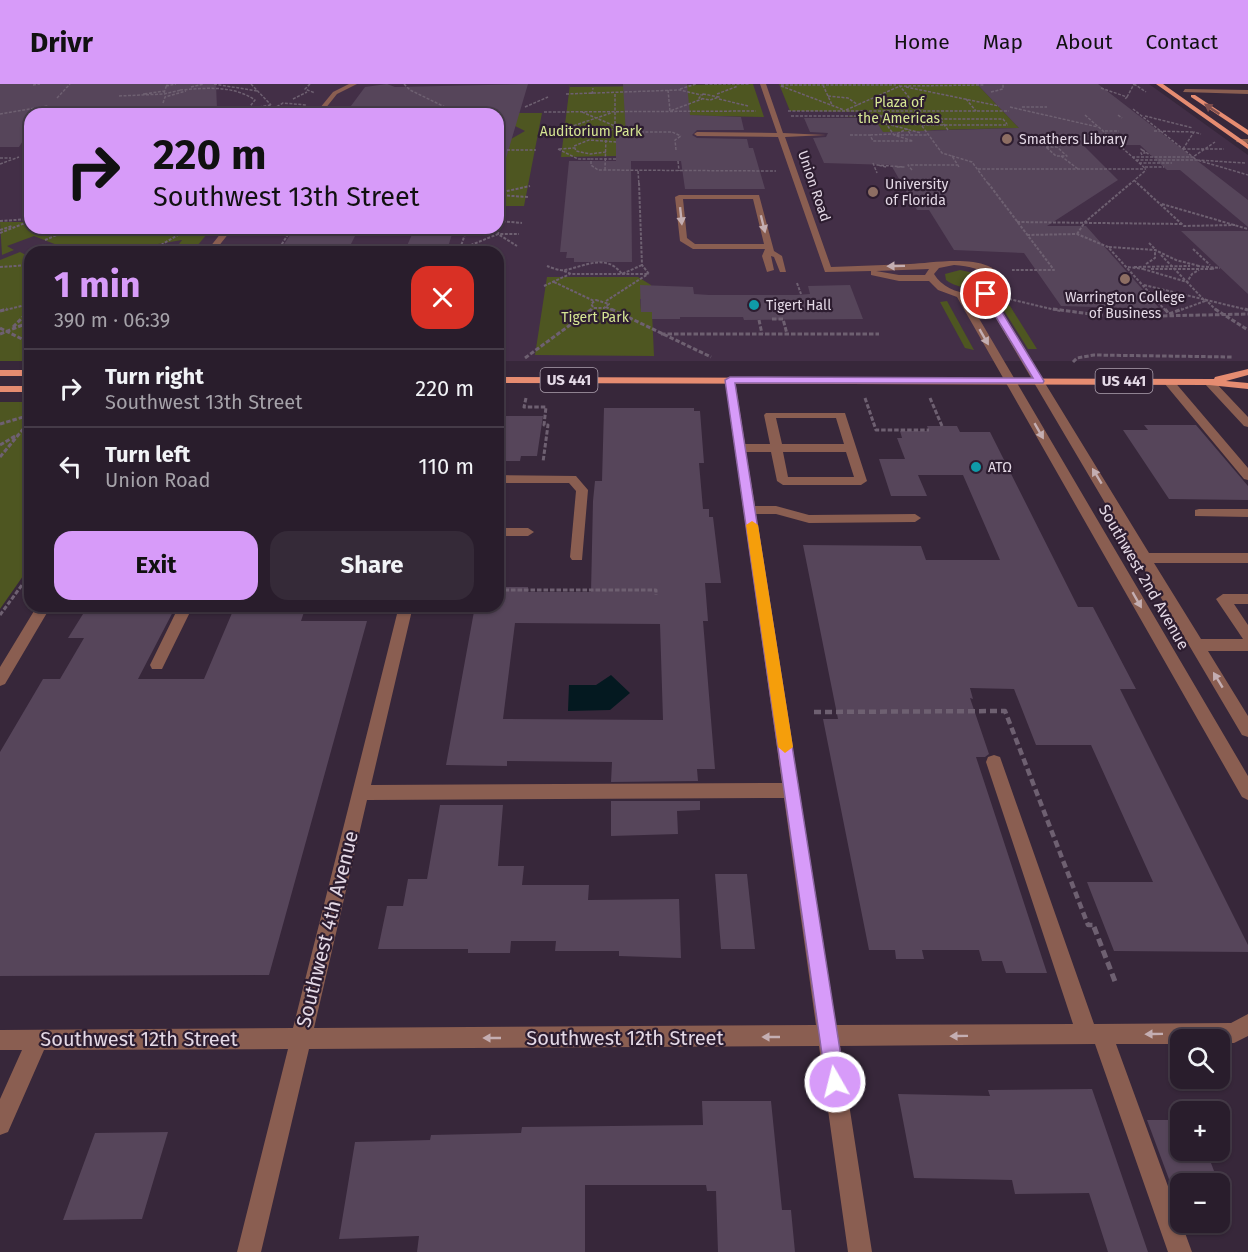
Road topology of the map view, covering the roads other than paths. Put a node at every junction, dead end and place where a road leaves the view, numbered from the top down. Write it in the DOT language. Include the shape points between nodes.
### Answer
graph roads {
  1 [pos="354,84"];
  2 [pos="763,84"];
  3 [pos="1159,84"];
  4 [pos="1183,89"];
  5 [pos="1248,92"];
  6 [pos="323,108"];
  7 [pos="781,133"];
  8 [pos="1248,133"];
  9 [pos="697,134"];
  10 [pos="823,135"];
  11 [pos="1238,141"];
  12 [pos="1248,141"];
  13 [pos="1248,147"];
  14 [pos="224,234"];
  15 [pos="215,246"];
  16 [pos="769,250"];
  17 [pos="936,266"];
  18 [pos="770,270"];
  19 [pos="783,270"];
  20 [pos="856,270"];
  21 [pos="930,278"];
  22 [pos="960,294"];
  23 [pos="986,294"];
  24 [pos="1248,372"];
  25 [pos="0,373"];
  26 [pos="24,373"];
  27 [pos="504,380"];
  28 [pos="730,380"];
  29 [pos="1010,381"];
  30 [pos="1039,381"];
  31 [pos="1170,382"];
  32 [pos="1209,382"];
  33 [pos="1248,386"];
  34 [pos="0,389"];
  35 [pos="24,389"];
  36 [pos="1248,424"];
  37 [pos="740,448"];
  38 [pos="777,448"];
  39 [pos="851,448"];
  40 [pos="1248,476"];
  41 [pos="504,479"];
  42 [pos="750,510"];
  43 [pos="1199,513"];
  44 [pos="1248,513"];
  45 [pos="915,518"];
  46 [pos="504,532"];
  47 [pos="528,532"];
  48 [pos="577,556"];
  49 [pos="1146,558"];
  50 [pos="1248,558"];
  51 [pos="1248,599"];
  52 [pos="40,612"];
  53 [pos="183,612"];
  54 [pos="405,612"];
  55 [pos="1248,636"];
  56 [pos="1197,645"];
  57 [pos="1248,645"];
  58 [pos="156,665"];
  59 [pos="0,680"];
  60 [pos="1248,730"];
  61 [pos="994,762"];
  62 [pos="792,790"];
  63 [pos="1248,792"];
  64 [pos="360,793"];
  65 [pos="1248,1024"];
  66 [pos="1094,1034"];
  67 [pos="829,1037"];
  68 [pos="301,1038"];
  69 [pos="38,1039"];
  70 [pos="0,1040"];
  71 [pos="0,1124"];
  72 [pos="249,1252"];
  73 [pos="860,1252"];
  74 [pos="1180,1252"];
  1 -- 6 [label="street" via="335,93"];
  2 -- 7 [label="street, Union Road"];
  3 -- 11 [label="main road"];
  4 -- 5 [label="street"];
  8 -- 4 [label="main road, one-way"];
  7 -- 9 [label="street"];
  7 -- 10 [label="street"];
  7 -- 20 [label="street, Union Road" via="828,270"];
  11 -- 12 [label="street"];
  11 -- 13 [label="main road"];
  14 -- 15 [label="street"];
  16 -- 16 [label="street" via="701,247 683,239 679,197 756,196"];
  16 -- 18 [label="street" via="766,256"];
  16 -- 19 [label="street" via="778,256"];
  17 -- 20 [label="street, Union Road, one-way"];
  17 -- 21 [label="street"];
  17 -- 23 [label="street, Union Road" via="965,263 990,271 1001,283"];
  20 -- 21 [label="street, Union Road" via="899,278"];
  21 -- 22 [label="street, Union Road" via="939,287"];
  22 -- 23 [label="street, Union Road"];
  22 -- 29 [label="street, one-way"];
  23 -- 30 [label="street"];
  24 -- 32 [label="main road, US 441"];
  25 -- 26 [label="main road"];
  27 -- 28 [label="main road, US 441"];
  28 -- 29 [label="main road, US 441"];
  28 -- 37 [label="street"];
  29 -- 30 [label="main road, US 441"];
  29 -- 63 [label="street, Southwest 2nd Avenue, one-way"];
  30 -- 31 [label="main road, US 441"];
  49 -- 30 [label="street, Southwest 2nd Avenue, one-way"];
  31 -- 32 [label="main road, US 441"];
  31 -- 40 [label="street"];
  32 -- 33 [label="main road, US 441"];
  32 -- 36 [label="street"];
  34 -- 35 [label="main road"];
  37 -- 38 [label="street"];
  37 -- 42 [label="street"];
  38 -- 39 [label="street"];
  38 -- 39 [label="street" via="770,415 841,415"];
  38 -- 39 [label="street" via="783,481 861,481"];
  41 -- 48 [label="street" via="572,479 582,490"];
  42 -- 45 [label="street" via="777,510 809,519"];
  42 -- 62 [label="street"];
  43 -- 44 [label="street"];
  46 -- 47 [label="street"];
  49 -- 50 [label="street"];
  49 -- 56 [label="street, Southwest 2nd Avenue"];
  51 -- 55 [label="street" via="1223,599"];
  52 -- 59 [label="street"];
  53 -- 58 [label="street"];
  54 -- 64 [label="street, Southwest 4th Avenue"];
  56 -- 57 [label="street"];
  60 -- 56 [label="street, Southwest 2nd Avenue, one-way"];
  61 -- 66 [label="street"];
  62 -- 64 [label="street"];
  62 -- 67 [label="street"];
  64 -- 68 [label="street, Southwest 4th Avenue"];
  65 -- 66 [label="street, Southwest 12th Street, one-way" via="1234,1033"];
  66 -- 67 [label="street, Southwest 12th Street, one-way"];
  66 -- 74 [label="street"];
  67 -- 68 [label="street, Southwest 12th Street, one-way"];
  67 -- 73 [label="street"];
  68 -- 69 [label="street, Southwest 12th Street"];
  68 -- 72 [label="street, Southwest 4th Avenue"];
  69 -- 70 [label="street, Southwest 12th Street"];
  69 -- 71 [label="street"];
}
